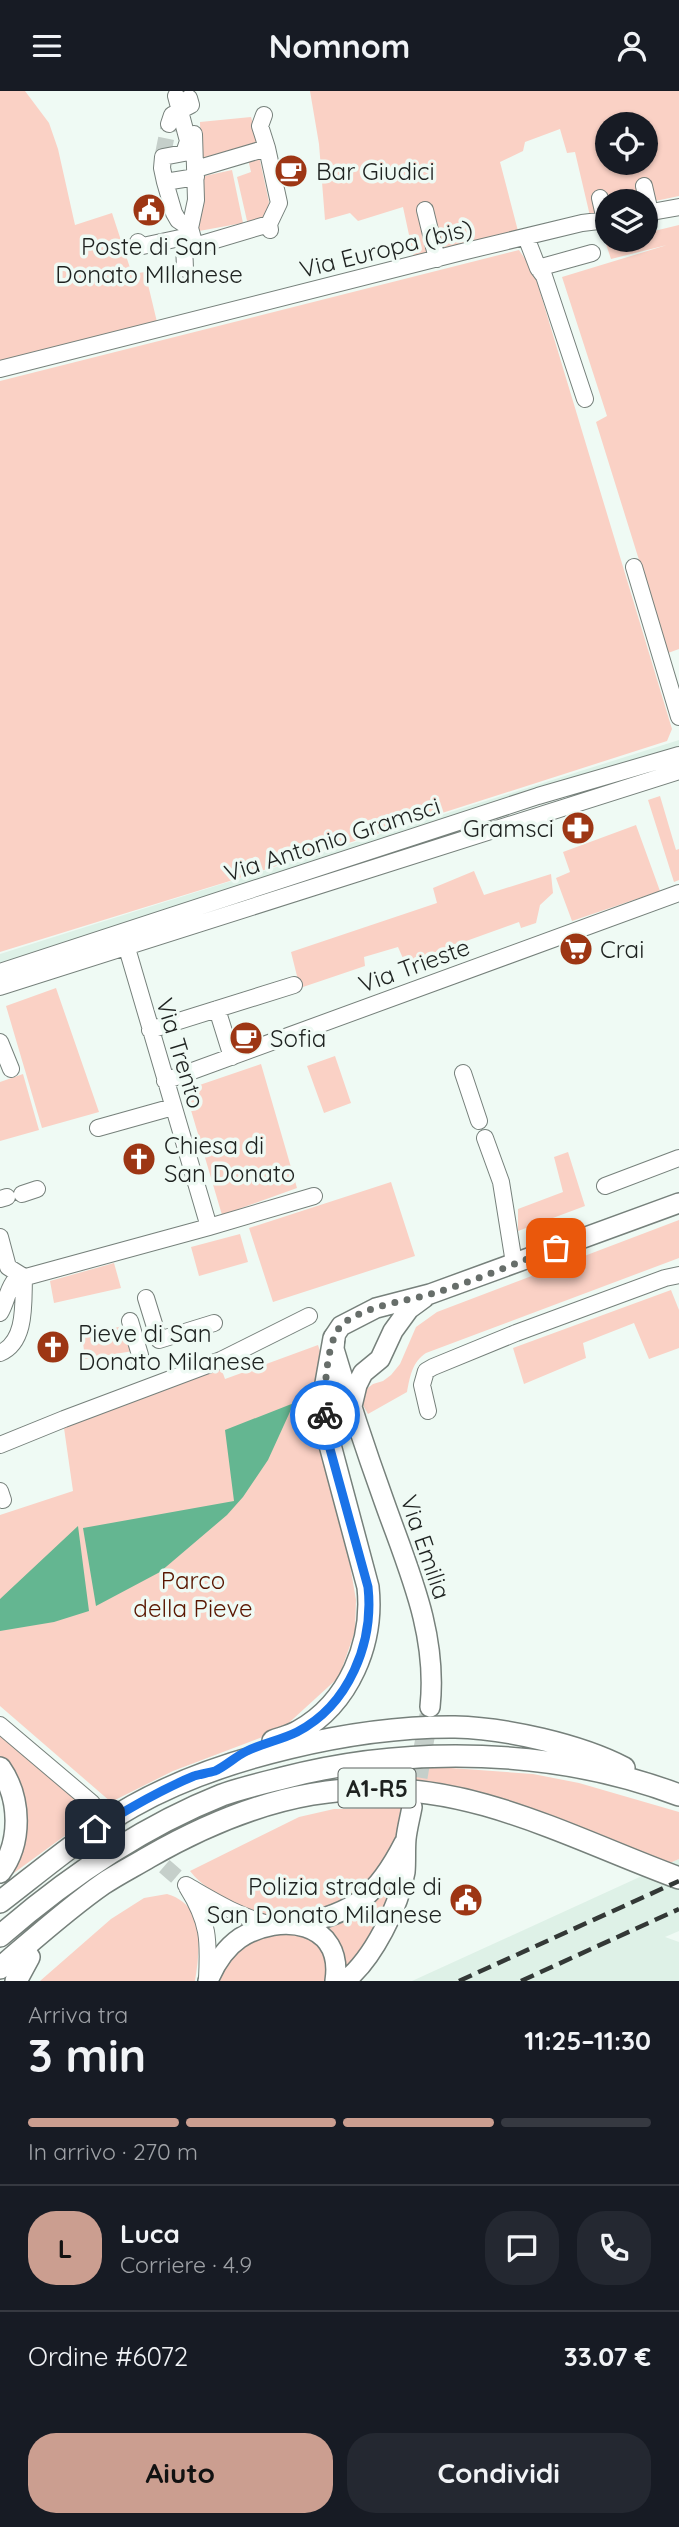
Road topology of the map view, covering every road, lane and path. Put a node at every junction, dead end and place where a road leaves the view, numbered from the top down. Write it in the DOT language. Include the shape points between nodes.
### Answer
graph roads {
  1 [pos="264,115"];
  2 [pos="169,124"];
  3 [pos="194,124"];
  4 [pos="267,148"];
  5 [pos="195,173"];
  6 [pos="165,182"];
  7 [pos="644,186"];
  8 [pos="644,189"];
  9 [pos="679,207"];
  10 [pos="425,210"];
  11 [pos="658,211"];
  12 [pos="595,221"];
  13 [pos="190,228"];
  14 [pos="526,237"];
  15 [pos="138,242"];
  16 [pos="592,253"];
  17 [pos="436,259"];
  18 [pos="538,268"];
  19 [pos="185,269"];
  20 [pos="0,369"];
  21 [pos="585,399"];
  22 [pos="634,566"];
  23 [pos="679,717"];
  24 [pos="679,755"];
  25 [pos="679,771"];
  26 [pos="439,828"];
  27 [pos="444,847"];
  28 [pos="679,894"];
  29 [pos="122,931"];
  30 [pos="126,947"];
  31 [pos="0,972"];
  32 [pos="294,985"];
  33 [pos="0,987"];
  34 [pos="217,1009"];
  35 [pos="150,1030"];
  36 [pos="0,1042"];
  37 [pos="232,1056"];
  38 [pos="11,1069"];
  39 [pos="463,1073"];
  40 [pos="165,1081"];
  41 [pos="173,1107"];
  42 [pos="479,1121"];
  43 [pos="99,1128"];
  44 [pos="485,1137"];
  45 [pos="679,1158"];
  46 [pos="613,1183"];
  47 [pos="314,1196"];
  48 [pos="679,1203"];
  49 [pos="209,1227"];
  50 [pos="0,1237"];
  51 [pos="514,1263"];
  52 [pos="679,1275"];
  53 [pos="24,1277"];
  54 [pos="430,1294"];
  55 [pos="146,1298"];
  56 [pos="0,1313"];
  57 [pos="309,1316"];
  58 [pos="348,1320"];
  59 [pos="130,1321"];
  60 [pos="214,1324"];
  61 [pos="334,1345"];
  62 [pos="0,1353"];
  63 [pos="377,1360"];
  64 [pos="140,1362"];
  65 [pos="352,1407"];
  66 [pos="429,1411"];
  67 [pos="0,1445"];
  68 [pos="430,1707"];
  69 [pos="0,1725"];
  70 [pos="0,1768"];
  71 [pos="215,1770"];
  72 [pos="675,1794"];
  73 [pos="92,1803"];
  74 [pos="412,1807"];
  75 [pos="406,1839"];
  76 [pos="0,1872"];
  77 [pos="679,1878"];
  78 [pos="105,1883"];
  79 [pos="0,1902"];
  80 [pos="289,1925"];
  81 [pos="0,1936"];
  82 [pos="29,1957"];
  83 [pos="0,1968"];
  84 [pos="3,1981"];
  85 [pos="16,1981"];
  86 [pos="207,1981"];
  87 [pos="335,1981"];
  88 [pos="345,1981"];
  1 -- 4 [label="street" via="260,126"];
  2 -- 6 [label="street" via="182,101 188,141 184,153 163,155"];
  3 -- 5 [label="street"];
  4 -- 5 [label="street"];
  4 -- 13 [label="street" via="279,203 269,227 195,246"];
  5 -- 6 [label="street"];
  5 -- 13 [label="street"];
  6 -- 13 [label="street" via="174,213"];
  7 -- 8 [label="street"];
  9 -- 11 [label="street"];
  10 -- 17 [label="street"];
  12 -- 14 [label="street, Via Europa (bis)"];
  14 -- 17 [label="street, Via Europa (bis)"];
  14 -- 18 [label="street"];
  15 -- 19 [label="street" via="138,247 180,238"];
  16 -- 18 [label="street"];
  17 -- 20 [label="street, Via Europa (bis)"];
  18 -- 21 [label="street"];
  22 -- 23 [label="street"];
  24 -- 26 [label="street, Via Antonio Gramsci"];
  25 -- 27 [label="street, Via Antonio Gramsci"];
  26 -- 27 [label="street"];
  26 -- 29 [label="street, Via Antonio Gramsci"];
  27 -- 30 [label="street, Via Antonio Gramsci"];
  28 -- 37 [label="street, Via Trieste"];
  29 -- 30 [label="street, Via Trento"];
  29 -- 31 [label="street, Via Antonio Gramsci"];
  30 -- 33 [label="street, Via Antonio Gramsci"];
  30 -- 35 [label="street, Via Trento"];
  32 -- 34 [label="street"];
  34 -- 35 [label="street"];
  34 -- 37 [label="street"];
  35 -- 40 [label="street, Via Trento"];
  36 -- 38 [label="street"];
  37 -- 40 [label="street, Via Trieste"];
  39 -- 42 [label="street"];
  40 -- 41 [label="street, Via Trento"];
  41 -- 43 [label="street"];
  41 -- 49 [label="street, Via Trento"];
  44 -- 51 [label="street" via="501,1182"];
  45 -- 46 [label="street"];
  47 -- 49 [label="street"];
  48 -- 51 [label="main road"];
  49 -- 53 [label="street" via="90,1254"];
  50 -- 53 [label="street" via="8,1267"];
  51 -- 54 [label="main road"];
  52 -- 66 [label="street" via="433,1367 426,1371 422,1385"];
  53 -- 56 [label="street" via="8,1288"];
  53 -- 62 [label="street" via="20,1343"];
  54 -- 58 [label="main road"];
  54 -- 63 [label="main road" via="403,1316"];
  55 -- 60 [label="street" via="159,1340"];
  57 -- 67 [label="street" via="222,1360"];
  58 -- 61 [label="main road" via="340,1327"];
  58 -- 63 [label="main road" via="364,1319 377,1326 384,1340"];
  59 -- 64 [label="street"];
  61 -- 63 [label="main road" via="339,1360 349,1367 360,1369"];
  61 -- 65 [label="main road, Via Emilia"];
  61 -- 71 [label="highway" via="325,1420 368,1587 369,1618 362,1649 346,1685 326,1712 298,1732 246,1751"];
  63 -- 65 [label="main road" via="360,1378"];
  65 -- 68 [label="main road, Via Emilia" via="422,1609 432,1663"];
  69 -- 73 [label="street"];
  70 -- 76 [label="highway" via="12,1792 16,1831"];
  71 -- 72 [label="highway" via="333,1740 454,1727 503,1732 566,1747 615,1763"];
  71 -- 79 [label="highway" via="135,1805 95,1829"];
  72 -- 81 [label="highway, A1-R5" via="573,1767 512,1759 439,1756 322,1768 223,1794 158,1824 93,1862"];
  74 -- 75 [label="main road"];
  75 -- 80 [label="main road" via="366,1897 332,1917"];
  75 -- 88 [label="main road" via="405,1871 389,1919 366,1958"];
  77 -- 78 [label="highway, A1-R5" via="576,1835 484,1804 395,1788 357,1788 306,1794 252,1808 180,1839"];
  78 -- 82 [label="highway"];
  78 -- 83 [label="highway, A1-R5"];
  80 -- 86 [label="main road" via="260,1929 238,1939 219,1958"];
  80 -- 86 [label="street" via="245,1917 186,1885 206,1926"];
  80 -- 87 [label="main road" via="319,1933 328,1941 335,1955"];
  82 -- 84 [label="highway"];
  82 -- 85 [label="highway"];
}
